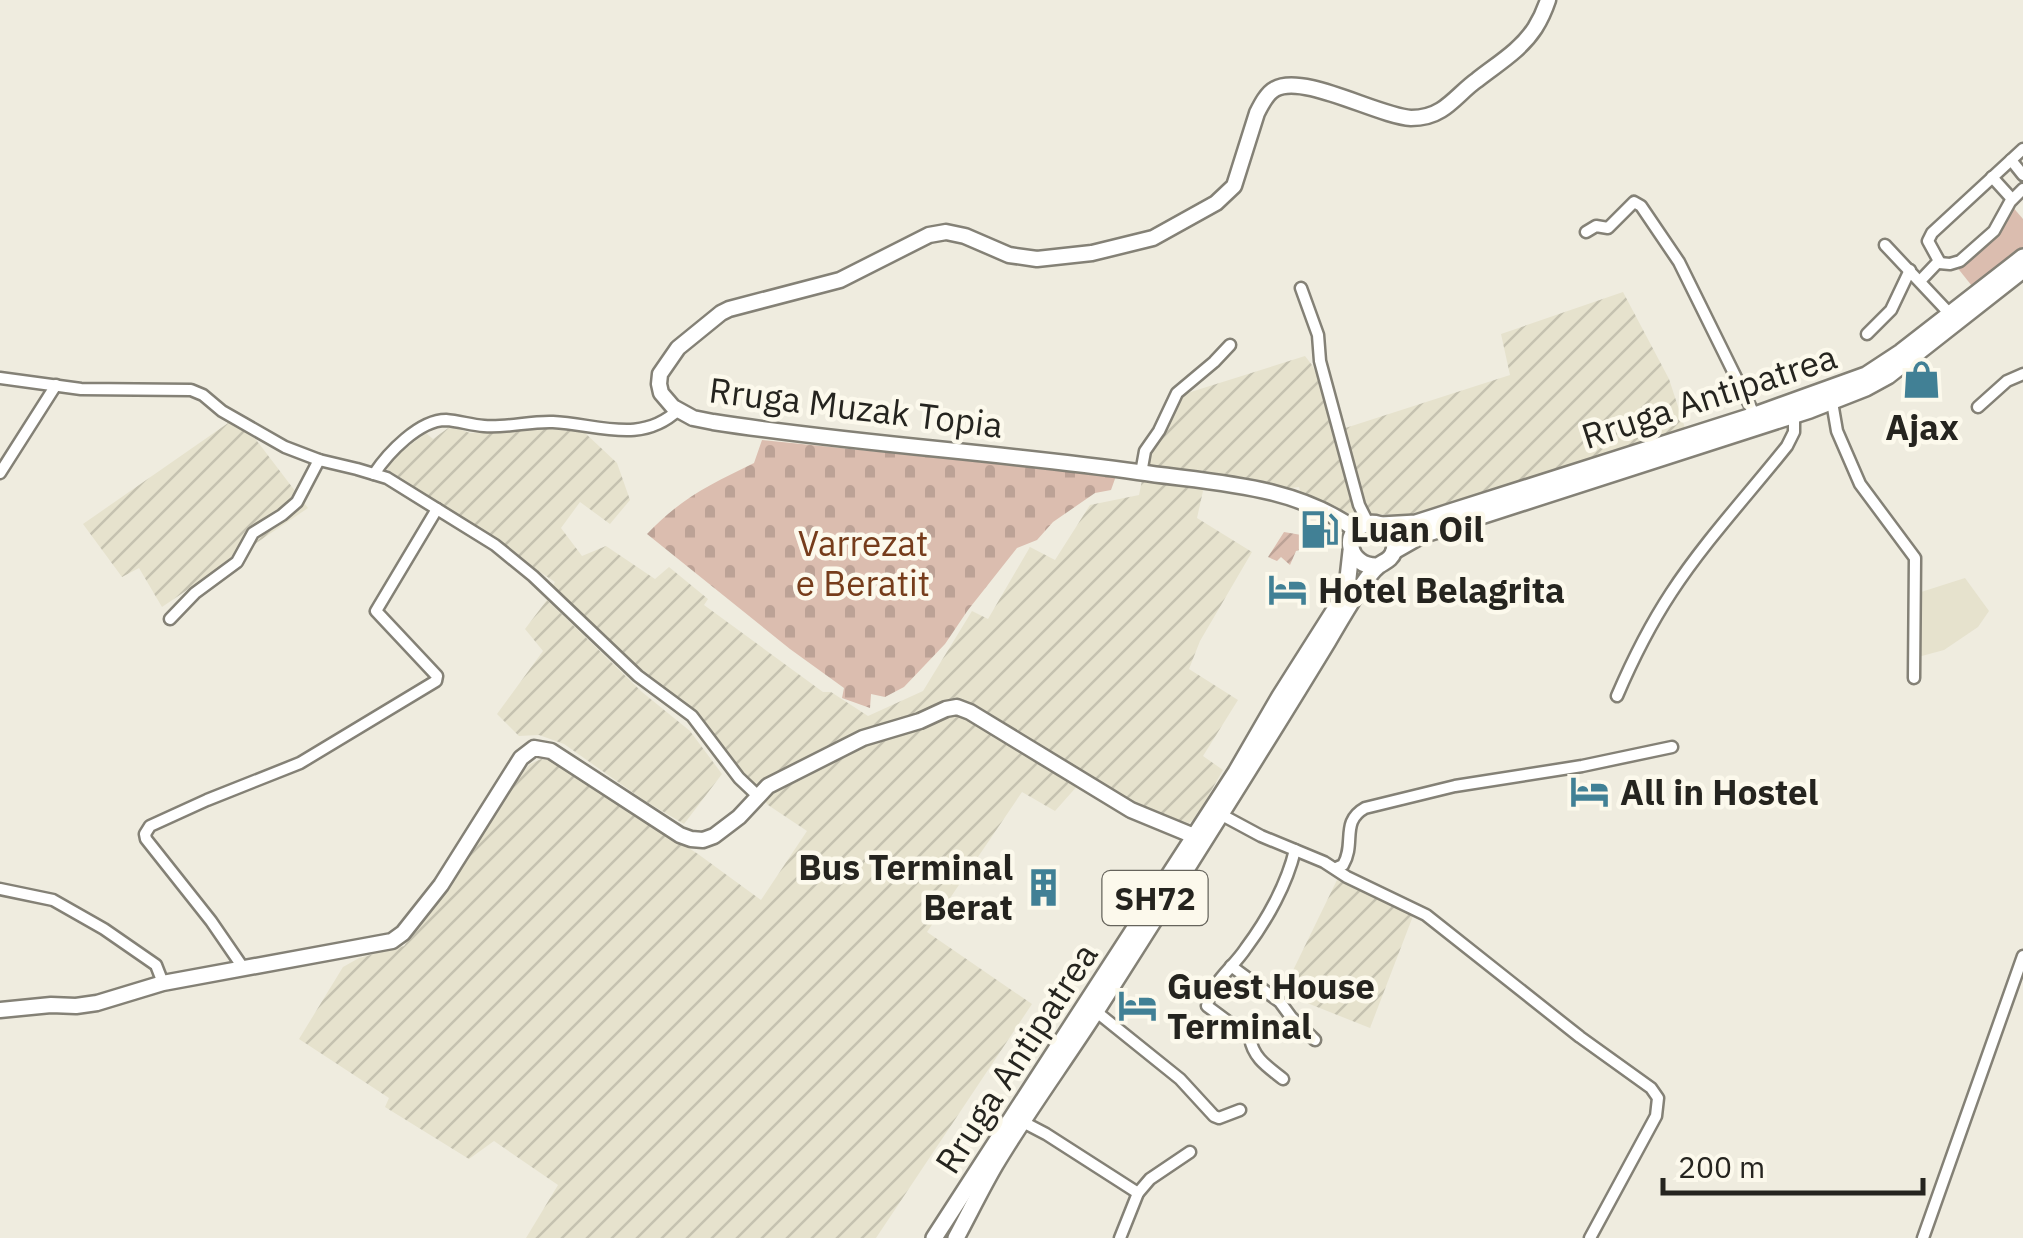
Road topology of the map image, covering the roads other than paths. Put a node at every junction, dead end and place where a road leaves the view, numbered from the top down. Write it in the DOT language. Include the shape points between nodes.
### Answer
graph roads {
  1 [pos="1548,0"];
  2 [pos="2023,149"];
  3 [pos="2011,160"];
  4 [pos="2023,175"];
  5 [pos="1992,177"];
  6 [pos="2023,189"];
  7 [pos="2012,199"];
  8 [pos="1586,232"];
  9 [pos="1886,245"];
  10 [pos="2023,256"];
  11 [pos="1938,262"];
  12 [pos="1910,270"];
  13 [pos="2023,270"];
  14 [pos="1920,281"];
  15 [pos="1301,288"];
  16 [pos="1950,314"];
  17 [pos="1868,334"];
  18 [pos="1230,345"];
  19 [pos="2023,374"];
  20 [pos="0,378"];
  21 [pos="56,384"];
  22 [pos="1832,402"];
  23 [pos="1978,407"];
  24 [pos="678,410"];
  25 [pos="1794,415"];
  26 [pos="1757,421"];
  27 [pos="319,460"];
  28 [pos="1140,473"];
  29 [pos="0,474"];
  30 [pos="374,474"];
  31 [pos="436,508"];
  32 [pos="1369,526"];
  33 [pos="1351,547"];
  34 [pos="1394,552"];
  35 [pos="1378,566"];
  36 [pos="170,619"];
  37 [pos="1914,678"];
  38 [pos="1617,696"];
  39 [pos="1285,700"];
  40 [pos="1672,747"];
  41 [pos="758,795"];
  42 [pos="1222,815"];
  43 [pos="1199,840"];
  44 [pos="1295,850"];
  45 [pos="1336,868"];
  46 [pos="0,888"];
  47 [pos="2023,956"];
  48 [pos="1231,966"];
  49 [pos="244,969"];
  50 [pos="163,983"];
  51 [pos="1092,1008"];
  52 [pos="0,1010"];
  53 [pos="1315,1040"];
  54 [pos="1282,1079"];
  55 [pos="1240,1110"];
  56 [pos="1023,1122"];
  57 [pos="1190,1152"];
  58 [pos="992,1160"];
  59 [pos="1138,1193"];
  60 [pos="934,1238"];
  61 [pos="956,1238"];
  62 [pos="1120,1238"];
  63 [pos="1590,1238"];
  64 [pos="1923,1238"];
  1 -- 24 [label="street, Rruga Muzak Topia" via="1534,30 1510,56 1439,112 1410,118 1319,90 1274,89 1257,113 1234,186 1154,238 1037,258 946,232 840,280 729,309 678,348 660,374 662,394"];
  2 -- 3 [label="street"];
  3 -- 4 [label="street"];
  3 -- 5 [label="street"];
  5 -- 7 [label="street"];
  5 -- 11 [label="street" via="1929,236"];
  6 -- 7 [label="street"];
  7 -- 11 [label="street" via="1994,231 1960,262"];
  8 -- 26 [label="street" via="1608,228 1634,202 1640,206 1679,262"];
  9 -- 12 [label="street"];
  10 -- 16 [label="main road, Rruga Antipatrea / SH72"];
  11 -- 14 [label="street"];
  12 -- 14 [label="street"];
  12 -- 17 [label="street" via="1891,310"];
  13 -- 22 [label="main road, Rruga Antipatrea / SH72" via="1888,376"];
  14 -- 16 [label="street"];
  15 -- 32 [label="street"];
  16 -- 26 [label="main road, Rruga Antipatrea / SH72" via="1866,375"];
  18 -- 28 [label="street" via="1177,393"];
  19 -- 23 [label="street"];
  20 -- 21 [label="street"];
  21 -- 27 [label="street" via="198,391 269,439"];
  21 -- 29 [label="street"];
  22 -- 25 [label="main road, Rruga Antipatrea / SH72"];
  22 -- 37 [label="street" via="1860,484 1915,558"];
  24 -- 28 [label="street, Rruga Muzak Topia" via="758,429"];
  24 -- 30 [label="street" via="650,428 618,432 553,422 485,426 441,420 412,435"];
  25 -- 26 [label="main road, Rruga Antipatrea / SH72"];
  25 -- 38 [label="street" via="1786,446 1670,594"];
  26 -- 32 [label="main road, Rruga Antipatrea / SH72" via="1416,523"];
  26 -- 34 [label="main road, Rruga Antipatrea / SH72" via="1422,534"];
  27 -- 30 [label="street"];
  27 -- 36 [label="street" via="297,502 253,533 237,562"];
  28 -- 32 [label="street, Rruga Muzak Topia" via="1242,485"];
  30 -- 31 [label="street"];
  31 -- 41 [label="street" via="496,544 638,676 692,716"];
  31 -- 49 [label="street" via="376,611 436,681 300,762 150,826 145,834"];
  32 -- 33 [label="main road, Rruga Antipatrea / SH72" via="1352,538"];
  32 -- 34 [label="main road" via="1389,530"];
  33 -- 35 [label="main road" via="1360,562"];
  33 -- 39 [label="main road, Rruga Antipatrea / SH72" via="1347,586"];
  34 -- 35 [label="main road, Rruga Antipatrea / SH72"];
  35 -- 39 [label="main road, Rruga Antipatrea / SH72"];
  39 -- 42 [label="main road, Rruga Antipatrea / SH72"];
  39 -- 43 [label="main road, Rruga Antipatrea / SH72"];
  40 -- 45 [label="street" via="1365,808 1353,818 1350,850"];
  41 -- 43 [label="street" via="854,742 958,707 1131,810"];
  41 -- 49 [label="street" via="726,827 691,839 552,751 534,748 520,758 403,933 392,941"];
  42 -- 43 [label="main road, Rruga Antipatrea / SH72"];
  42 -- 44 [label="street"];
  43 -- 51 [label="main road, Rruga Antipatrea / SH72"];
  44 -- 45 [label="street"];
  44 -- 48 [label="street" via="1258,932"];
  45 -- 63 [label="street" via="1426,915 1658,1098 1656,1116"];
  46 -- 50 [label="street" via="53,900 104,929 156,964"];
  47 -- 64 [label="street"];
  48 -- 53 [label="street" via="1280,1002"];
  48 -- 54 [label="street" via="1207,1006 1250,1038 1252,1051"];
  49 -- 50 [label="street"];
  50 -- 52 [label="street" via="98,1003"];
  51 -- 55 [label="street" via="1214,1116"];
  51 -- 56 [label="main road, Rruga Antipatrea / SH72"];
  51 -- 58 [label="main road, Rruga Antipatrea / SH72"];
  56 -- 58 [label="main road, Rruga Antipatrea / SH72"];
  56 -- 59 [label="street"];
  57 -- 59 [label="street"];
  58 -- 60 [label="main road, Rruga Antipatrea / SH72"];
  58 -- 61 [label="main road, Rruga Antipatrea / SH72"];
  59 -- 62 [label="street"];
}
